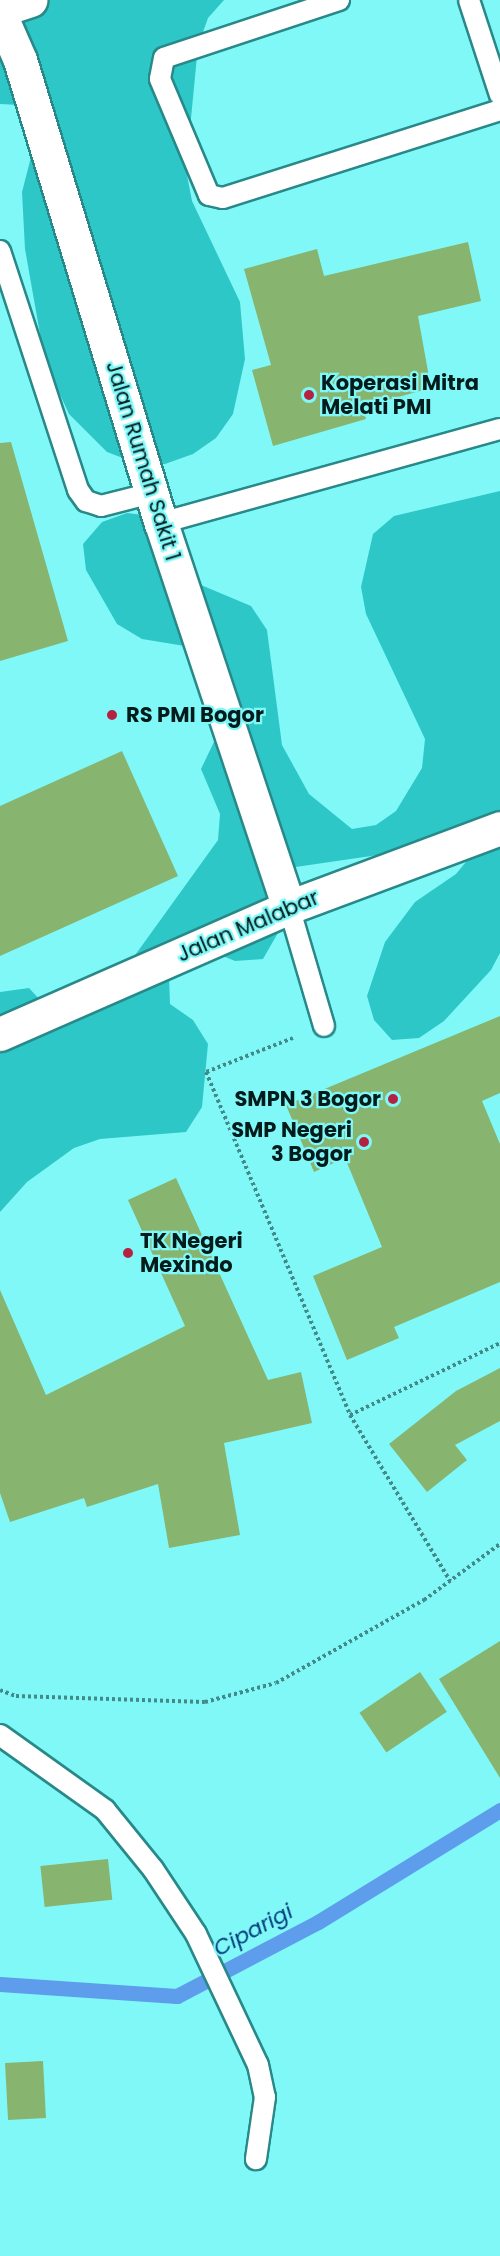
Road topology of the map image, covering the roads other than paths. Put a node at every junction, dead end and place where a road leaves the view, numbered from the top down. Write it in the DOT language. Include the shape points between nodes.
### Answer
graph roads {
  1 [pos="30,0"];
  2 [pos="339,0"];
  3 [pos="469,0"];
  4 [pos="0,12"];
  5 [pos="500,95"];
  6 [pos="500,110"];
  7 [pos="0,251"];
  8 [pos="500,429"];
  9 [pos="157,508"];
  10 [pos="500,828"];
  11 [pos="288,907"];
  12 [pos="324,1026"];
  13 [pos="0,1034"];
  14 [pos="0,1735"];
  15 [pos="256,2159"];
  1 -- 4 [label="street"];
  2 -- 6 [label="lane" via="164,58 160,78 209,195 223,198"];
  3 -- 5 [label="lane"];
  4 -- 9 [label="street, Jalan Rumah Sakit 1" via="20,60"];
  7 -- 9 [label="lane" via="78,490 86,501 101,506"];
  8 -- 9 [label="lane"];
  9 -- 11 [label="street, Jalan Rumah Sakit 1"];
  10 -- 11 [label="street, Jalan Malabar"];
  11 -- 12 [label="lane"];
  11 -- 13 [label="street, Jalan Malabar"];
  14 -- 15 [label="lane" via="105,1810 153,1869 205,1953 258,2065 265,2097"];
}
